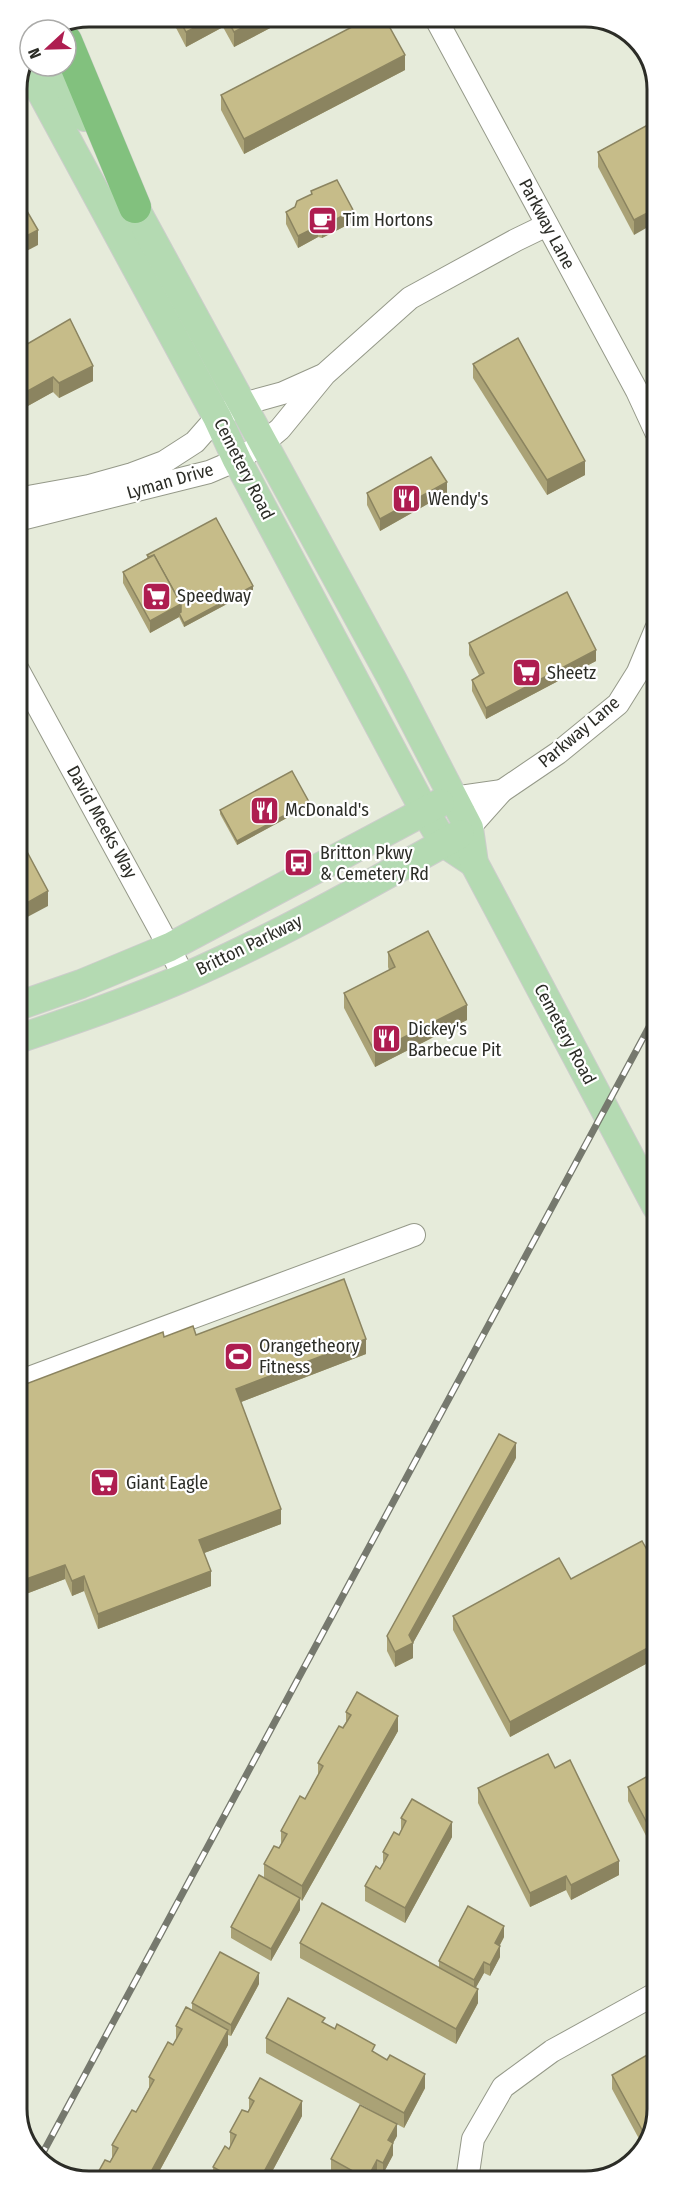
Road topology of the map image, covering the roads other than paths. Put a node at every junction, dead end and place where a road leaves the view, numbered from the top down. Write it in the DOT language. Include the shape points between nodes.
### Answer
graph roads {
  1 [pos="440,27"];
  2 [pos="78,70"];
  3 [pos="34,78"];
  4 [pos="64,78"];
  5 [pos="135,207"];
  6 [pos="547,225"];
  7 [pos="325,374"];
  8 [pos="243,404"];
  9 [pos="647,410"];
  10 [pos="217,417"];
  11 [pos="262,444"];
  12 [pos="237,460"];
  13 [pos="27,497"];
  14 [pos="27,518"];
  15 [pos="647,650"];
  16 [pos="27,686"];
  17 [pos="502,791"];
  18 [pos="453,798"];
  19 [pos="424,810"];
  20 [pos="469,828"];
  21 [pos="444,843"];
  22 [pos="474,863"];
  23 [pos="170,947"];
  24 [pos="184,977"];
  25 [pos="27,1003"];
  26 [pos="27,1036"];
  27 [pos="647,1189"];
  28 [pos="414,1235"];
  29 [pos="27,1379"];
  30 [pos="647,1999"];
  31 [pos="468,2171"];
  1 -- 6 [label="street, Parkway Lane"];
  2 -- 5 [label="highway"];
  3 -- 10 [label="main road, Cemetery Road"];
  4 -- 5 [label="main road, Cemetery Road"];
  5 -- 8 [label="main road, Cemetery Road"];
  6 -- 7 [label="street, Lyman Drive" via="410,298"];
  6 -- 9 [label="street, Parkway Lane"];
  7 -- 8 [label="street, Lyman Drive" via="283,393"];
  7 -- 11 [label="street, Lyman Drive" via="295,413"];
  8 -- 10 [label="street, Lyman Drive"];
  8 -- 11 [label="main road, Cemetery Road"];
  10 -- 12 [label="main road, Cemetery Road"];
  10 -- 13 [label="street, Lyman Drive" via="195,442 164,462 89,486"];
  11 -- 12 [label="street, Lyman Drive"];
  11 -- 18 [label="main road, Cemetery Road"];
  12 -- 14 [label="street, Lyman Drive" via="209,472"];
  12 -- 19 [label="main road, Cemetery Road"];
  15 -- 17 [label="street, Parkway Lane" via="618,704 558,753"];
  16 -- 23 [label="street, David Meeks Way"];
  17 -- 18 [label="street, Parkway Lane"];
  17 -- 20 [label="street, Parkway Lane"];
  18 -- 19 [label="main road, Britton Parkway"];
  18 -- 20 [label="main road, Cemetery Road"];
  19 -- 21 [label="main road, Cemetery Road"];
  19 -- 23 [label="main road, Britton Parkway"];
  20 -- 21 [label="main road, Britton Parkway"];
  20 -- 22 [label="main road, Cemetery Road"];
  21 -- 22 [label="main road, Cemetery Road"];
  21 -- 24 [label="main road, Britton Parkway" via="273,935"];
  22 -- 27 [label="main road, Cemetery Road"];
  23 -- 24 [label="street, David Meeks Way"];
  23 -- 25 [label="main road, Britton Parkway"];
  24 -- 26 [label="main road, Britton Parkway"];
  28 -- 29 [label="street"];
  30 -- 31 [label="street" via="552,2051 503,2087 473,2139"];
}
